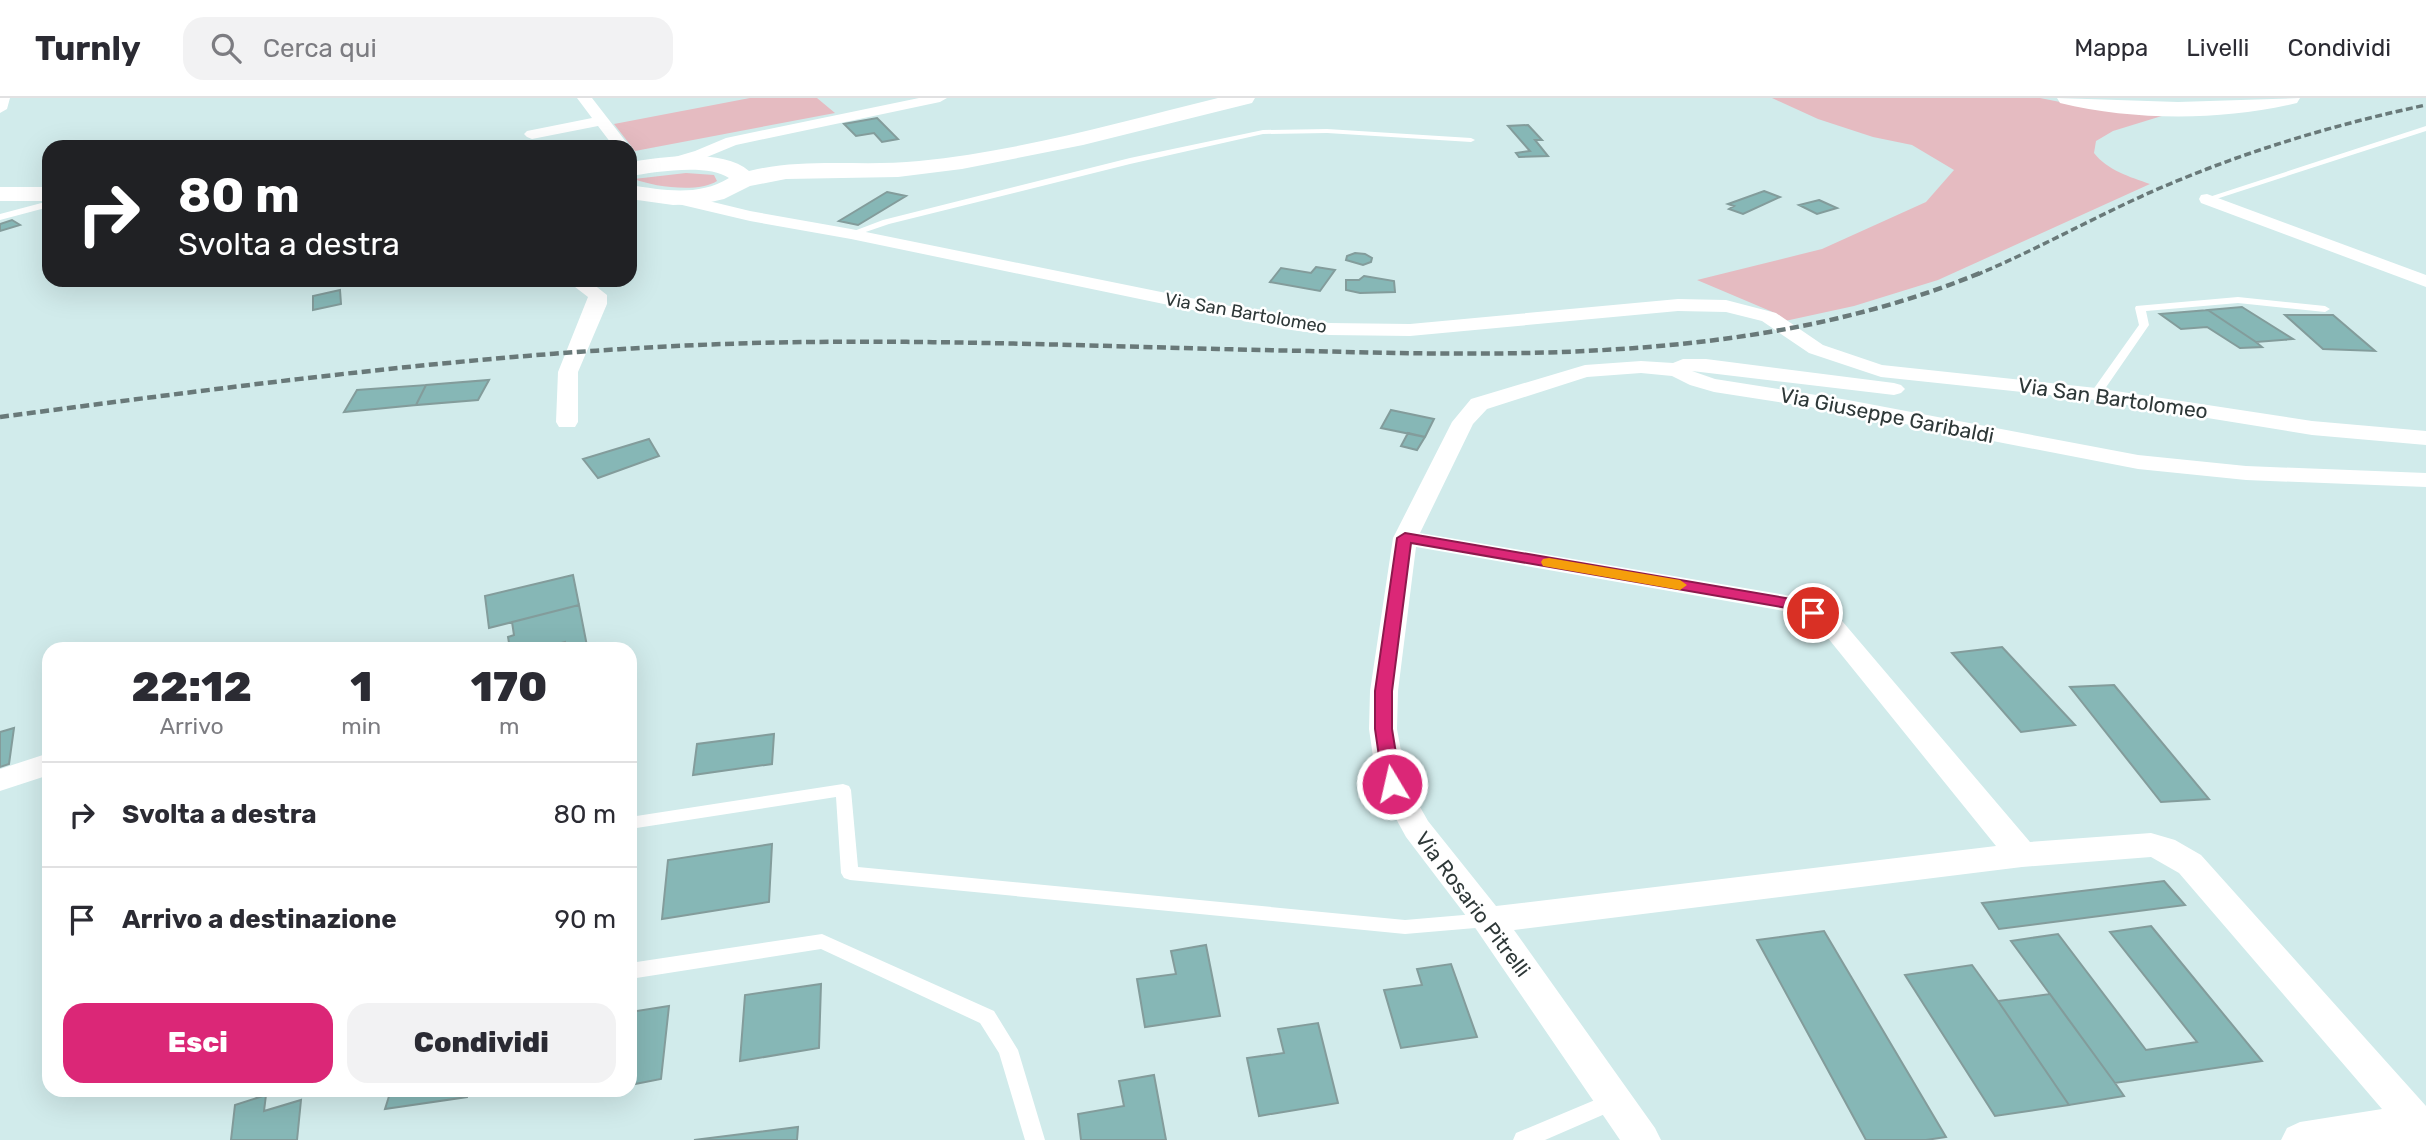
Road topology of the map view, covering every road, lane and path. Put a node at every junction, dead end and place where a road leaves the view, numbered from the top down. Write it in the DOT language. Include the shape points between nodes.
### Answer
graph roads {
  1 [pos="3,98"];
  2 [pos="584,98"];
  3 [pos="940,98"];
  4 [pos="1199,98"];
  5 [pos="1244,98"];
  6 [pos="2068,98"];
  7 [pos="2288,98"];
  8 [pos="0,109"];
  9 [pos="603,121"];
  10 [pos="2426,128"];
  11 [pos="532,134"];
  12 [pos="1471,139"];
  13 [pos="617,140"];
  14 [pos="731,141"];
  15 [pos="946,164"];
  16 [pos="887,165"];
  17 [pos="648,167"];
  18 [pos="733,174"];
  19 [pos="637,193"];
  20 [pos="0,194"];
  21 [pos="42,194"];
  22 [pos="2207,199"];
  23 [pos="684,200"];
  24 [pos="42,206"];
  25 [pos="0,217"];
  26 [pos="765,218"];
  27 [pos="851,234"];
  28 [pos="2426,281"];
  29 [pos="586,287"];
  30 [pos="2325,309"];
  31 [pos="1678,370"];
  32 [pos="1996,382"];
  33 [pos="2096,394"];
  34 [pos="567,422"];
  35 [pos="2426,438"];
  36 [pos="2426,480"];
  37 [pos="1405,538"];
  38 [pos="42,766"];
  39 [pos="0,780"];
  40 [pos="637,822"];
  41 [pos="2022,855"];
  42 [pos="1488,920"];
  43 [pos="637,970"];
  44 [pos="1614,1101"];
  45 [pos="2421,1127"];
  46 [pos="1035,1140"];
  47 [pos="1523,1140"];
  48 [pos="1642,1140"];
  49 [pos="2300,1140"];
  1 -- 8 [label="street"];
  2 -- 9 [label="street"];
  3 -- 14 [label="street"];
  4 -- 16 [label="main road" via="997,150"];
  5 -- 15 [label="main road" via="1016,153"];
  6 -- 7 [label="main road" via="2166,109 2253,105"];
  9 -- 11 [label="street"];
  9 -- 13 [label="street"];
  10 -- 22 [label="lane"];
  12 -- 27 [label="lane" via="1263,132 1130,161"];
  14 -- 17 [label="street"];
  14 -- 18 [label="street" via="718,156"];
  15 -- 16 [label="main road"];
  15 -- 18 [label="main road"];
  16 -- 18 [label="main road" via="806,163"];
  17 -- 18 [label="main road"];
  18 -- 23 [label="main road" via="712,194"];
  18 -- 26 [label="street" via="734,196 740,207"];
  19 -- 23 [label="main road"];
  20 -- 21 [label="main road"];
  22 -- 28 [label="street"];
  23 -- 26 [label="street, Via San Bartolomeo"];
  24 -- 25 [label="lane"];
  26 -- 27 [label="street, Via San Bartolomeo"];
  27 -- 32 [label="street, Via San Bartolomeo" via="1328,329 1410,330 1698,304 1740,308 1773,319 1838,359 1881,371"];
  29 -- 34 [label="street" via="598,295 568,372"];
  30 -- 33 [label="lane" via="2238,300 2140,308 2144,325"];
  31 -- 32 [label="street, Via Giuseppe Garibaldi" via="1683,365 1706,365 1964,396 1982,394"];
  31 -- 36 [label="street, Via Giuseppe Garibaldi" via="1687,378 1709,384 2185,468"];
  31 -- 37 [label="street, Via Rosario Pitrelli" via="1585,371 1479,404 1463,422"];
  32 -- 33 [label="street, Via San Bartolomeo"];
  33 -- 35 [label="street, Via San Bartolomeo" via="2312,428"];
  37 -- 41 [label="street" via="1797,605 1828,621"];
  37 -- 42 [label="street, Via Rosario Pitrelli" via="1384,691 1392,784 1417,829"];
  38 -- 39 [label="street"];
  40 -- 42 [label="lane" via="844,790 850,873 1405,927"];
  41 -- 42 [label="street"];
  41 -- 45 [label="street" via="2151,845 2190,864"];
  42 -- 44 [label="street, Via Rosario Pitrelli"];
  43 -- 46 [label="lane" via="822,941 987,1017 1008,1051"];
  44 -- 47 [label="lane"];
  44 -- 48 [label="street, Via Rosario Pitrelli"];
  45 -- 49 [label="street"];
}
